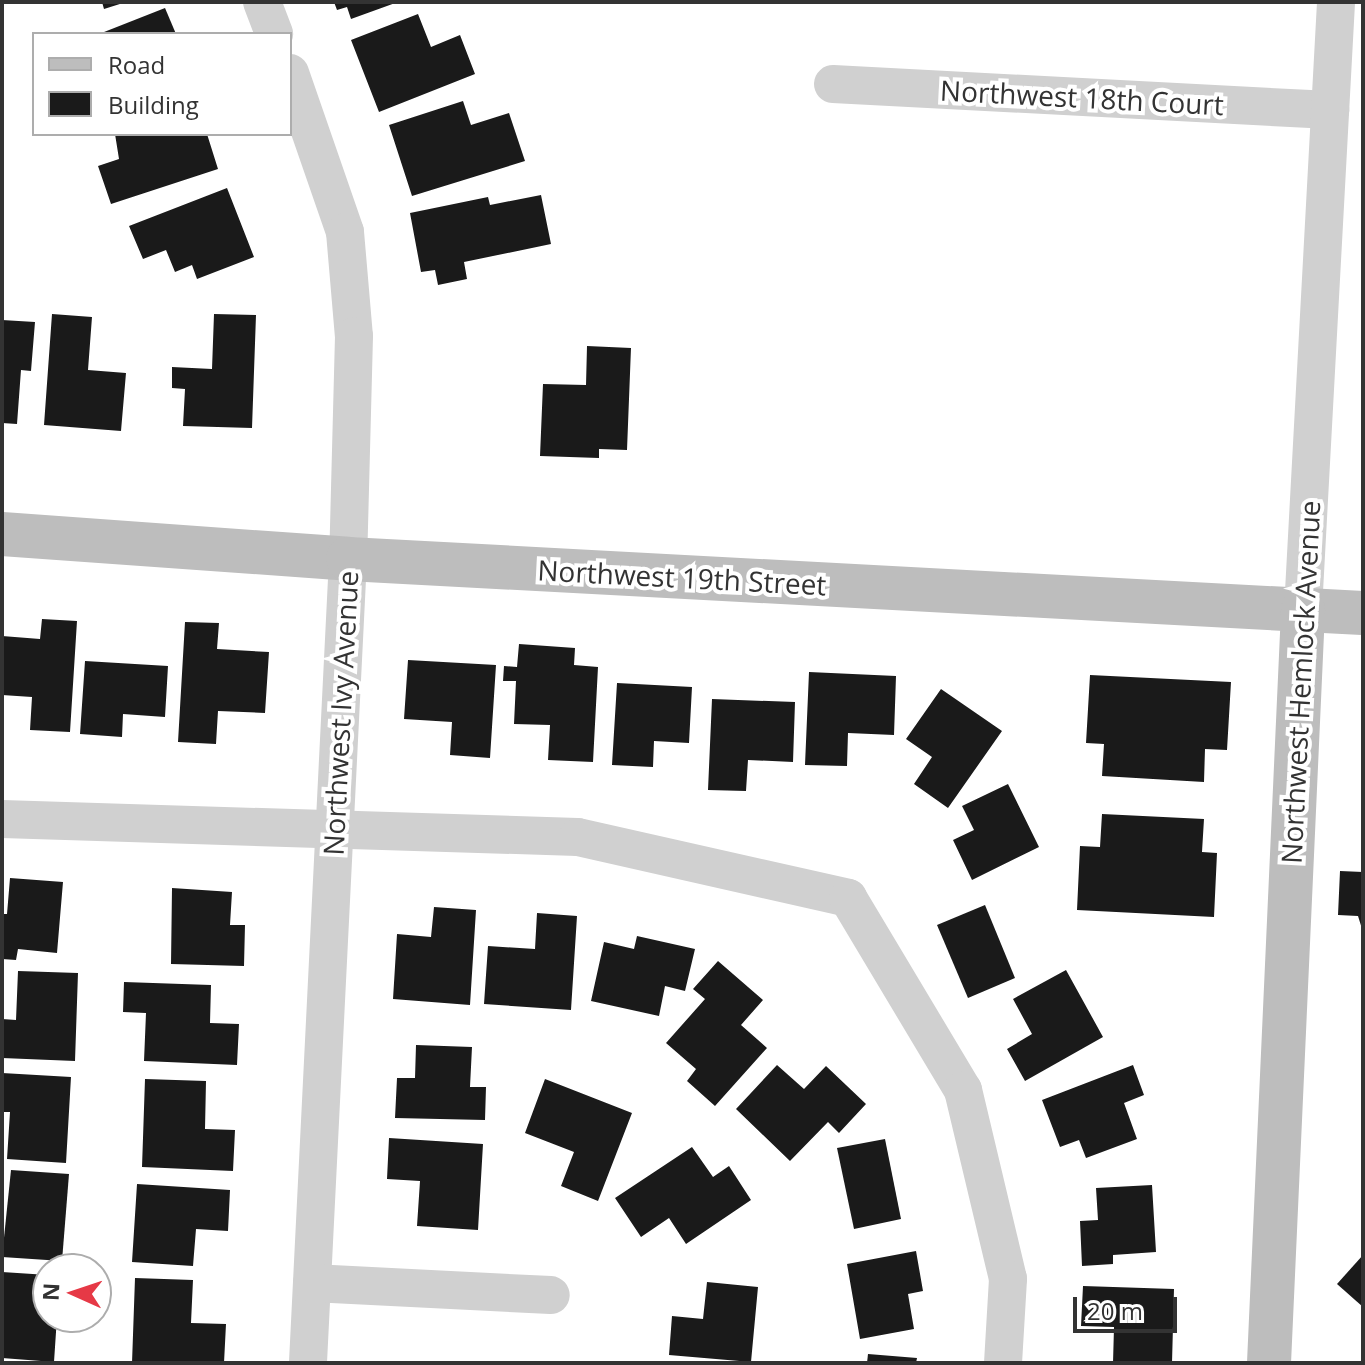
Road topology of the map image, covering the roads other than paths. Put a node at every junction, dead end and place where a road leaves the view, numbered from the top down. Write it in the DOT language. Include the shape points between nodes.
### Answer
graph roads {
  1 [pos="262,2"];
  2 [pos="1336,2"];
  3 [pos="273,32"];
  4 [pos="292,79"];
  5 [pos="833,84"];
  6 [pos="1330,110"];
  7 [pos="2,534"];
  8 [pos="348,559"];
  9 [pos="1303,610"];
  10 [pos="1363,613"];
  11 [pos="2,819"];
  12 [pos="333,826"];
  13 [pos="312,1283"];
  14 [pos="551,1295"];
  15 [pos="308,1363"];
  16 [pos="1003,1363"];
  17 [pos="1269,1363"];
  1 -- 3 [label="street"];
  2 -- 6 [label="street, Northwest Hemlock Avenue"];
  4 -- 8 [label="street, Northwest Ivy Avenue" via="345,232 354,336"];
  5 -- 6 [label="street, Northwest 18th Court"];
  6 -- 9 [label="street, Northwest Hemlock Avenue"];
  7 -- 8 [label="main road, Northwest 19th Street"];
  8 -- 9 [label="main road, Northwest 19th Street"];
  8 -- 12 [label="street, Northwest Ivy Avenue"];
  9 -- 10 [label="main road, Northwest 19th Street"];
  9 -- 17 [label="main road, Northwest Hemlock Avenue"];
  11 -- 12 [label="street"];
  12 -- 13 [label="street, Northwest Ivy Avenue"];
  12 -- 16 [label="street" via="578,837 848,898 963,1090 1008,1279"];
  13 -- 14 [label="street"];
  13 -- 15 [label="street, Northwest Ivy Avenue"];
}
